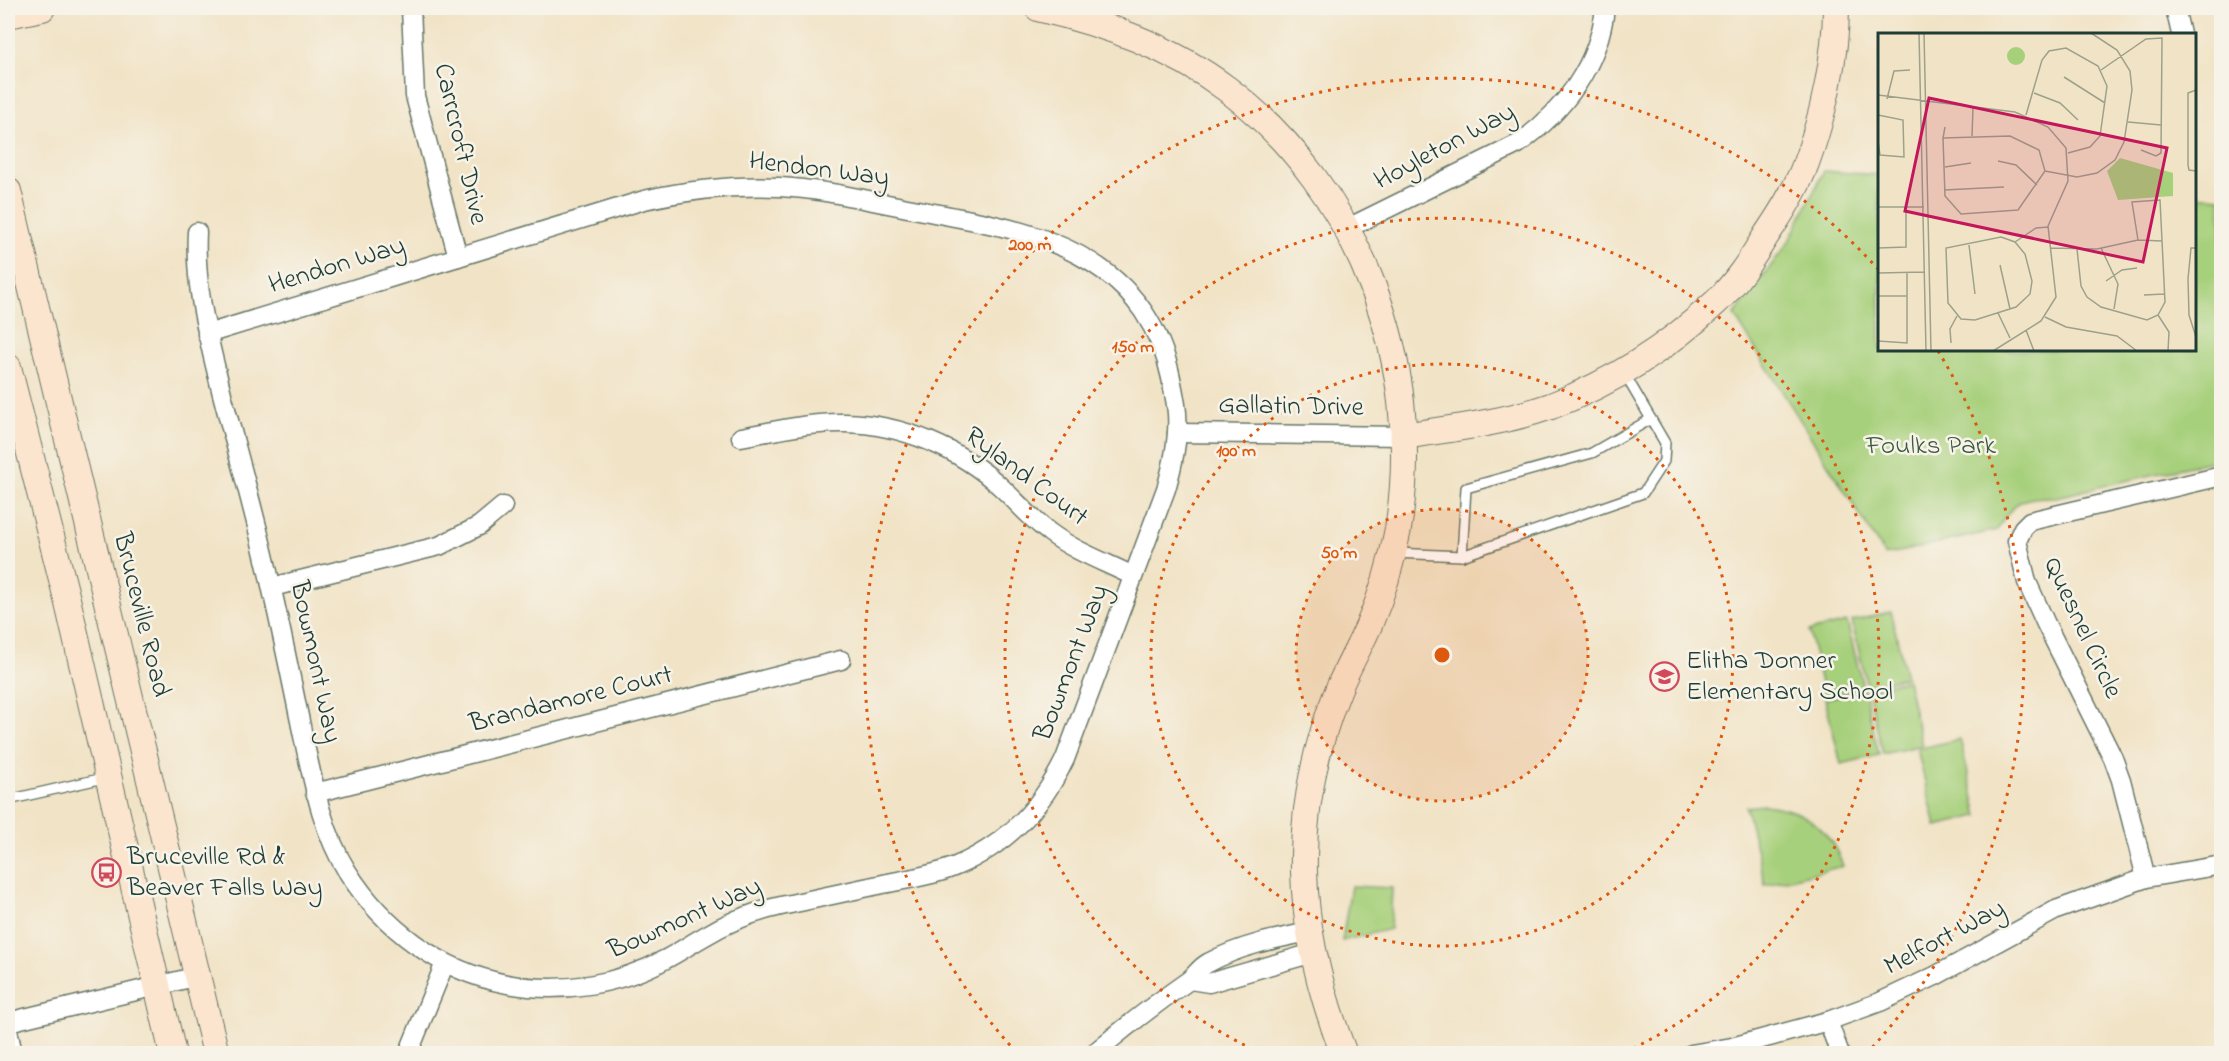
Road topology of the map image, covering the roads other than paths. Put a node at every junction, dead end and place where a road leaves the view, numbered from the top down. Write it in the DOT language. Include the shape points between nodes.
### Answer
graph roads {
  1 [pos="42,8"];
  2 [pos="411,8"];
  3 [pos="1038,8"];
  4 [pos="1605,8"];
  5 [pos="1836,8"];
  6 [pos="2175,8"];
  7 [pos="8,15"];
  8 [pos="2181,33"];
  9 [pos="8,191"];
  10 [pos="1346,229"];
  11 [pos="197,232"];
  12 [pos="458,256"];
  13 [pos="207,334"];
  14 [pos="8,367"];
  15 [pos="1623,371"];
  16 [pos="1651,419"];
  17 [pos="1178,433"];
  18 [pos="1404,436"];
  19 [pos="741,437"];
  20 [pos="2222,476"];
  21 [pos="503,506"];
  22 [pos="1392,553"];
  23 [pos="1462,556"];
  24 [pos="1133,576"];
  25 [pos="272,587"];
  26 [pos="841,660"];
  27 [pos="109,777"];
  28 [pos="315,793"];
  29 [pos="8,800"];
  30 [pos="2222,865"];
  31 [pos="2146,878"];
  32 [pos="1311,943"];
  33 [pos="445,963"];
  34 [pos="198,976"];
  35 [pos="158,985"];
  36 [pos="1828,1021"];
  37 [pos="8,1022"];
  38 [pos="8,1030"];
  39 [pos="13,1053"];
  40 [pos="173,1053"];
  41 [pos="216,1053"];
  42 [pos="408,1053"];
  43 [pos="1093,1053"];
  44 [pos="1344,1053"];
  45 [pos="1691,1053"];
  46 [pos="1840,1053"];
  1 -- 7 [label="street"];
  2 -- 12 [label="street, Carrcroft Drive" via="415,96"];
  3 -- 10 [label="street" via="1126,33 1168,52 1227,89 1295,152"];
  4 -- 10 [label="street, Hoyleton Way" via="1600,35 1582,78 1537,131"];
  5 -- 15 [label="street" via="1830,72 1819,118 1806,163 1787,205 1746,267 1716,302"];
  6 -- 8 [label="street"];
  9 -- 34 [label="street, Bruceville Road"];
  10 -- 18 [label="street" via="1381,309 1394,354"];
  11 -- 13 [label="street, Bowmont Way" via="198,282"];
  12 -- 13 [label="street, Hendon Way"];
  12 -- 17 [label="street, Hendon Way" via="644,200 688,190 734,186 803,189 1000,225 1046,239 1086,258 1137,303 1169,363"];
  13 -- 25 [label="street, Bowmont Way"];
  14 -- 27 [label="street"];
  15 -- 16 [label="lane"];
  15 -- 18 [label="street" via="1569,398 1515,417"];
  16 -- 23 [label="lane" via="1592,453 1466,488"];
  16 -- 23 [label="lane" via="1665,444 1664,461 1643,493"];
  17 -- 18 [label="street, Gallatin Drive"];
  17 -- 24 [label="street, Bowmont Way" via="1166,489"];
  18 -- 22 [label="street" via="1403,485"];
  19 -- 24 [label="street, Ryland Court" via="825,423 869,425 910,434 985,473 1033,519 1069,545"];
  20 -- 31 [label="street, Quesnel Circle" via="2030,520 2017,542 2027,582 2113,758"];
  21 -- 25 [label="street" via="479,526 439,546"];
  22 -- 23 [label="lane"];
  22 -- 32 [label="street" via="1370,622 1324,729 1312,774 1303,871"];
  24 -- 33 [label="street, Bowmont Way" via="1055,779 1029,816 974,857 932,873 770,908 707,934 650,968 611,981 548,988 507,984"];
  25 -- 28 [label="street, Bowmont Way"];
  26 -- 28 [label="street, Brandamore Court"];
  27 -- 29 [label="lane"];
  27 -- 35 [label="street"];
  28 -- 33 [label="street, Bowmont Way" via="336,850 369,903 416,945"];
  30 -- 31 [label="street, Melfort Way"];
  31 -- 36 [label="street, Melfort Way" via="2056,910 1926,980"];
  32 -- 43 [label="street" via="1209,983 1190,980"];
  32 -- 44 [label="street" via="1324,1000"];
  33 -- 42 [label="street"];
  34 -- 35 [label="street"];
  34 -- 41 [label="street, Bruceville Road"];
  35 -- 37 [label="street"];
  35 -- 40 [label="street"];
  36 -- 45 [label="street, Melfort Way" via="1732,1047"];
  36 -- 46 [label="street"];
  38 -- 39 [label="street"];
}
